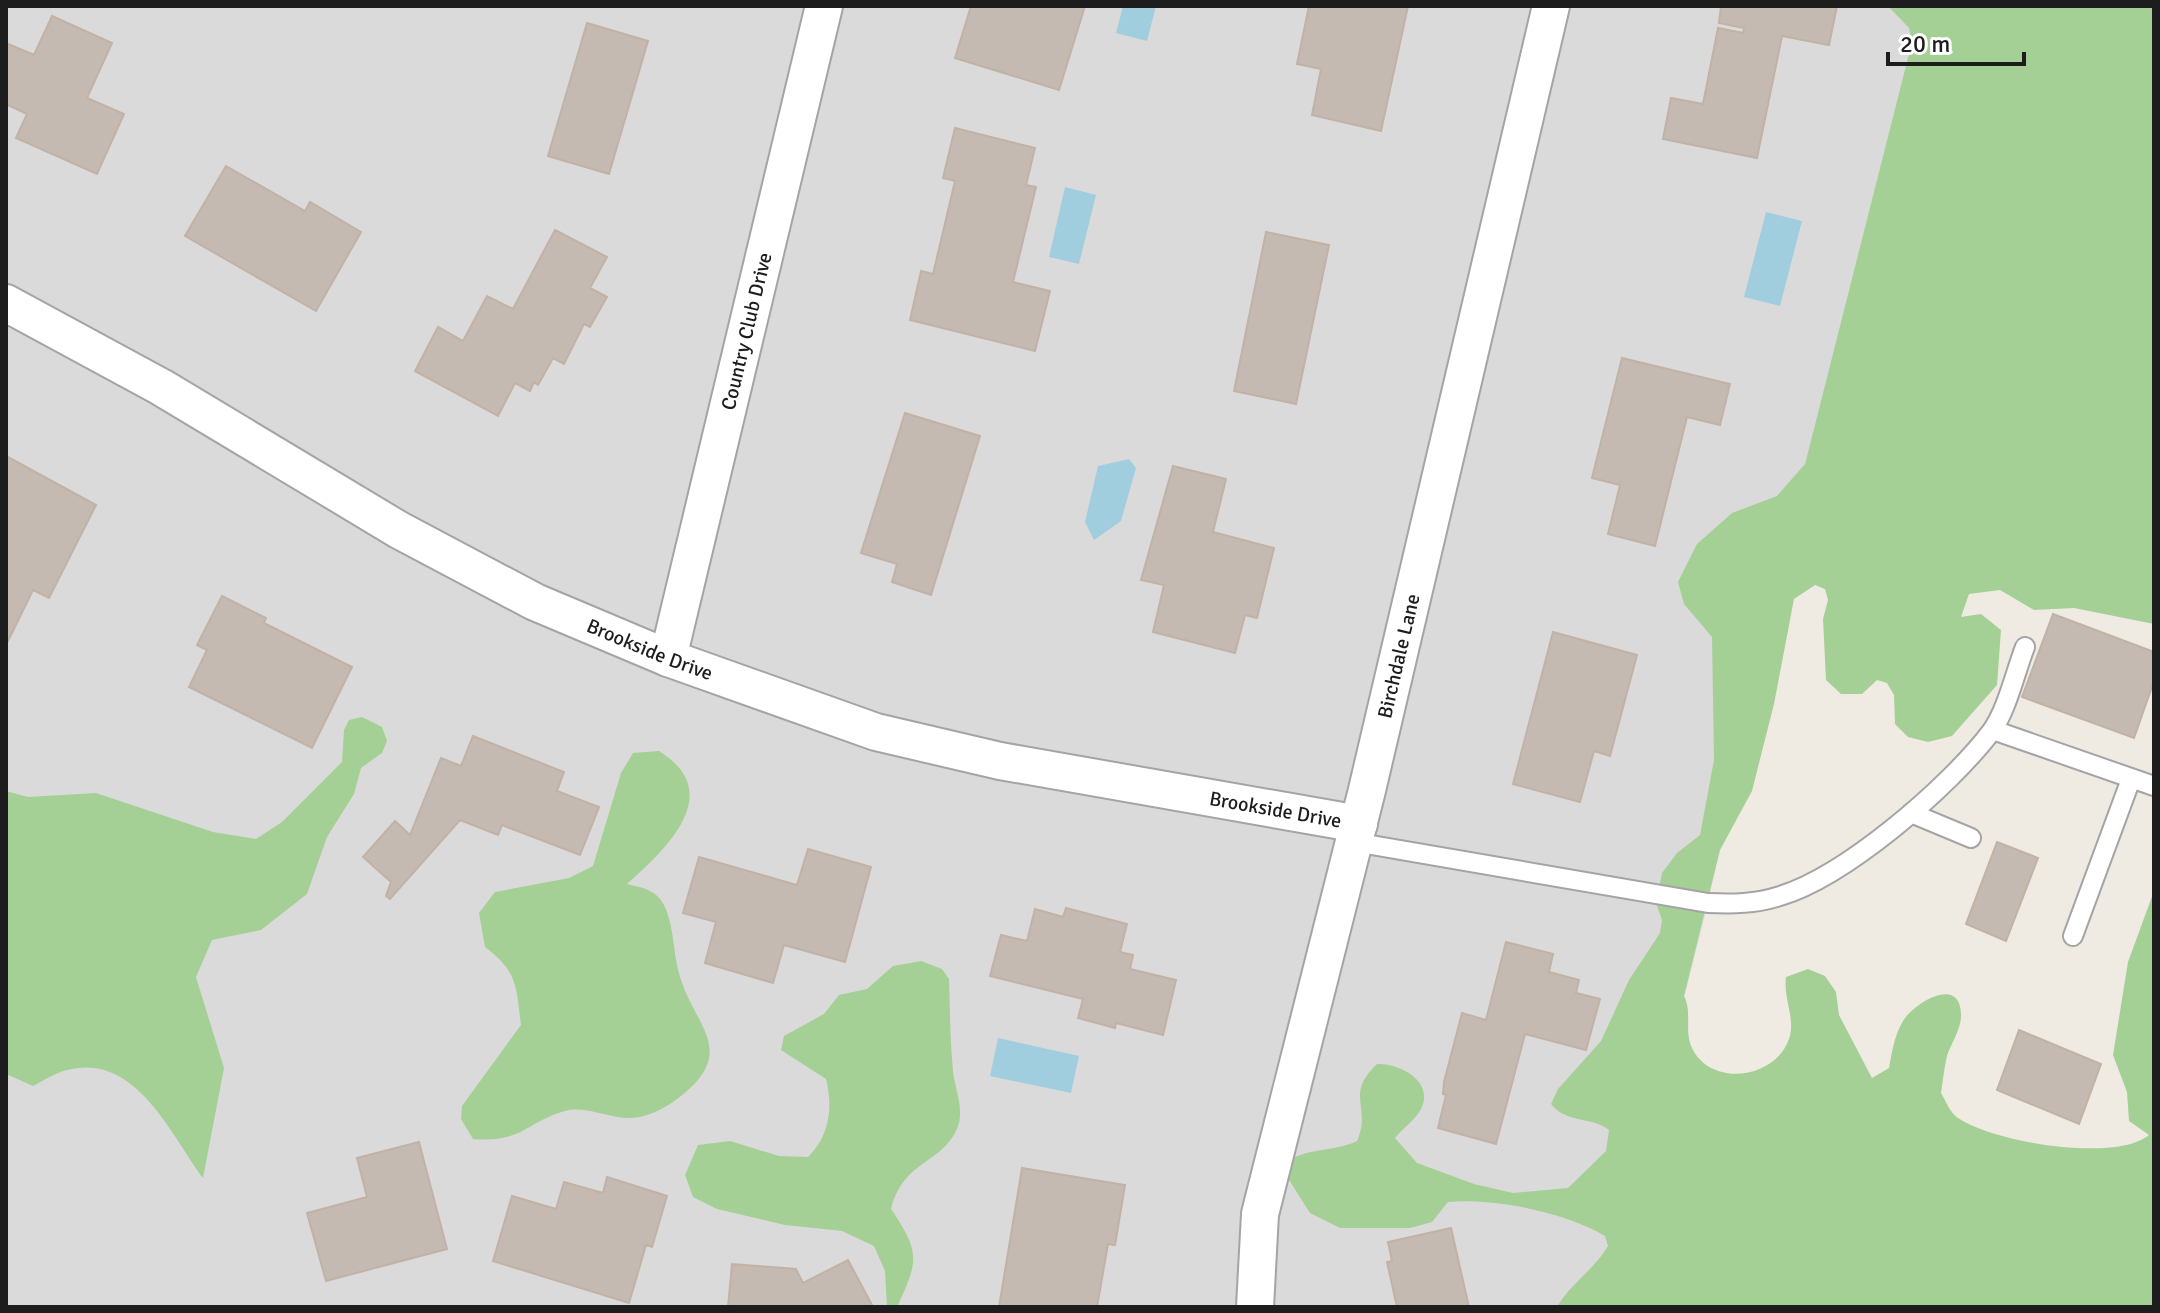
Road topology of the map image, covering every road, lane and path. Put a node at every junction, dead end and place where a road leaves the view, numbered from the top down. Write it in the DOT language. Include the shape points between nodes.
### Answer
graph roads {
  1 [pos="824,6"];
  2 [pos="1551,6"];
  3 [pos="6,303"];
  4 [pos="2025,647"];
  5 [pos="668,658"];
  6 [pos="1993,730"];
  7 [pos="2131,779"];
  8 [pos="2154,786"];
  9 [pos="1911,813"];
  10 [pos="1356,833"];
  11 [pos="1971,838"];
  12 [pos="2073,936"];
  13 [pos="1255,1307"];
  1 -- 5 [label="street, Country Club Drive"];
  2 -- 10 [label="street, Birchdale Lane"];
  3 -- 5 [label="street, Brookside Drive" via="148,379 413,537 535,602"];
  4 -- 6 [label="lane"];
  5 -- 10 [label="street, Brookside Drive" via="876,732"];
  6 -- 7 [label="lane"];
  6 -- 9 [label="lane"];
  7 -- 8 [label="lane"];
  7 -- 12 [label="lane"];
  9 -- 10 [label="lane" via="1818,879 1745,905 1708,903"];
  9 -- 11 [label="lane"];
  10 -- 13 [label="street, Birchdale Lane" via="1260,1214"];
}
